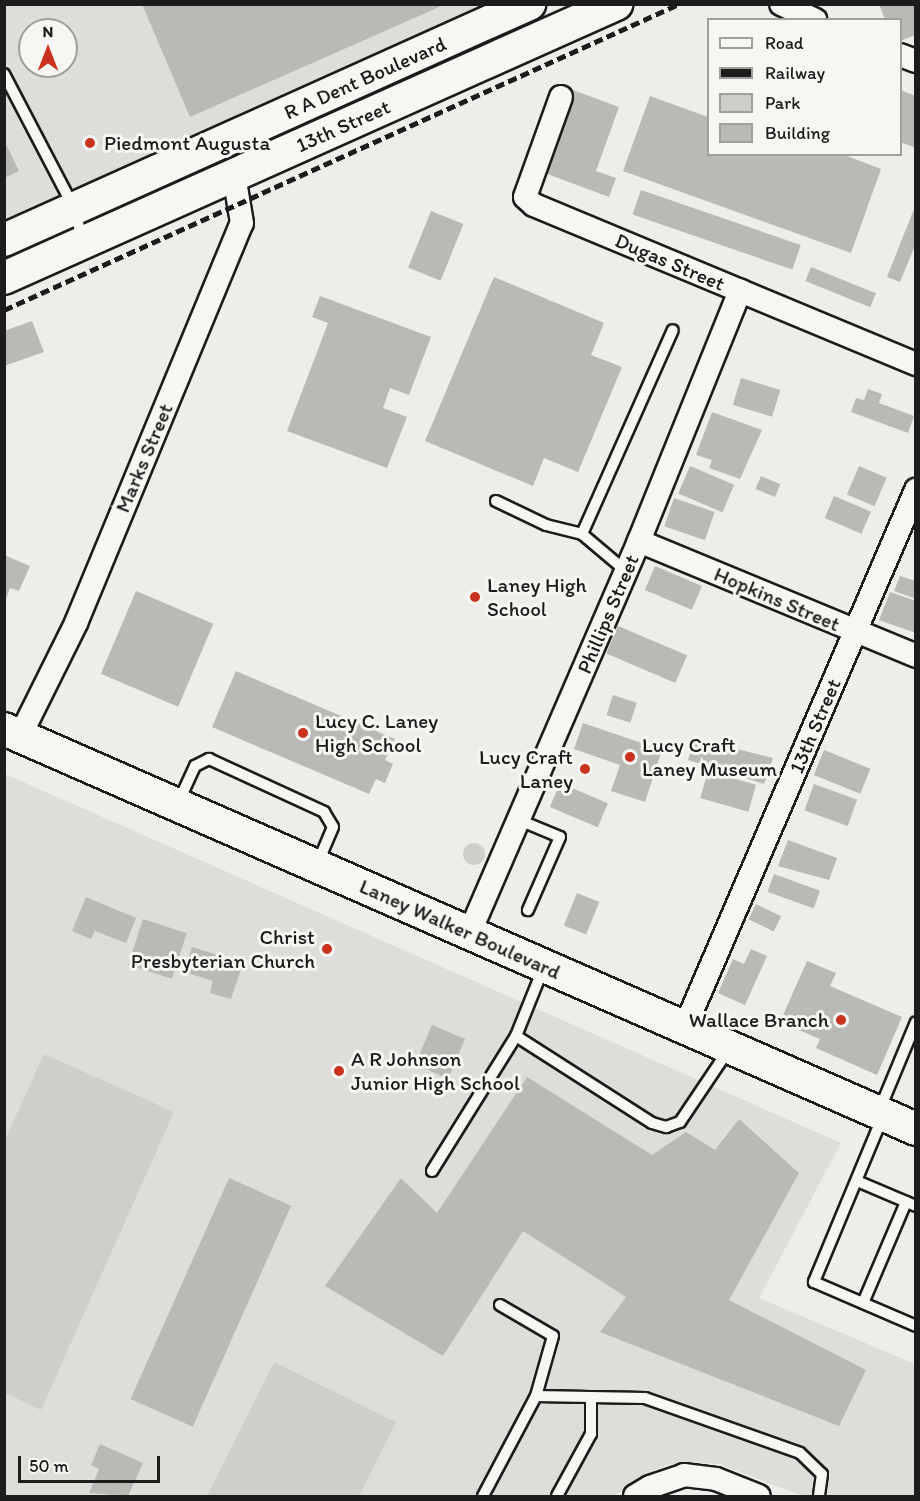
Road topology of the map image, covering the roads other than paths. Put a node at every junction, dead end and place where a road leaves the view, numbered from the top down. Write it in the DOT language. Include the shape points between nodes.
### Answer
graph roads {
  1 [pos="529,4"];
  2 [pos="616,4"];
  3 [pos="781,4"];
  4 [pos="812,18"];
  5 [pos="4,74"];
  6 [pos="561,98"];
  7 [pos="234,175"];
  8 [pos="74,208"];
  9 [pos="4,240"];
  10 [pos="83,243"];
  11 [pos="4,278"];
  12 [pos="740,291"];
  13 [pos="673,330"];
  14 [pos="915,364"];
  15 [pos="915,490"];
  16 [pos="496,501"];
  17 [pos="582,534"];
  18 [pos="639,541"];
  19 [pos="626,571"];
  20 [pos="856,631"];
  21 [pos="915,656"];
  22 [pos="12,732"];
  23 [pos="177,805"];
  24 [pos="519,820"];
  25 [pos="317,866"];
  26 [pos="528,910"];
  27 [pos="469,934"];
  28 [pos="544,966"];
  29 [pos="915,1022"];
  30 [pos="685,1027"];
  31 [pos="516,1036"];
  32 [pos="729,1048"];
  33 [pos="880,1114"];
  34 [pos="915,1130"];
  35 [pos="432,1171"];
  36 [pos="857,1181"];
  37 [pos="911,1204"];
  38 [pos="863,1304"];
  39 [pos="500,1305"];
  40 [pos="915,1325"];
  41 [pos="536,1396"];
  42 [pos="591,1397"];
  43 [pos="483,1497"];
  44 [pos="557,1497"];
  45 [pos="635,1497"];
  46 [pos="759,1497"];
  47 [pos="819,1497"];
  1 -- 8 [label="main road, R A Dent Boulevard"];
  2 -- 7 [label="main road, 13th Street"];
  3 -- 4 [label="street"];
  5 -- 8 [label="lane"];
  6 -- 12 [label="street, Dugas Street" via="525,196 534,205"];
  7 -- 10 [label="main road, 13th Street"];
  7 -- 22 [label="street, Marks Street" via="242,223 75,623"];
  8 -- 9 [label="main road, R A Dent Boulevard"];
  8 -- 10 [label="lane"];
  10 -- 11 [label="main road, 13th Street"];
  12 -- 14 [label="street, Dugas Street"];
  12 -- 18 [label="street, Phillips Street"];
  13 -- 17 [label="lane"];
  15 -- 20 [label="street, 13th Street"];
  16 -- 17 [label="lane" via="546,525"];
  17 -- 19 [label="lane"];
  18 -- 19 [label="street, Phillips Street"];
  18 -- 20 [label="street, Hopkins Street"];
  19 -- 24 [label="street, Phillips Street"];
  20 -- 21 [label="street, Hopkins Street"];
  20 -- 30 [label="street, 13th Street"];
  22 -- 23 [label="main road, Laney Walker Boulevard"];
  23 -- 25 [label="main road, Laney Walker Boulevard"];
  23 -- 25 [label="lane" via="195,766 209,759 324,812 333,827"];
  24 -- 26 [label="lane" via="560,837"];
  24 -- 27 [label="street, Phillips Street"];
  25 -- 27 [label="main road, Laney Walker Boulevard"];
  27 -- 28 [label="main road, Laney Walker Boulevard"];
  28 -- 30 [label="main road, Laney Walker Boulevard"];
  28 -- 31 [label="lane"];
  29 -- 33 [label="lane"];
  30 -- 32 [label="main road, Laney Walker Boulevard"];
  31 -- 32 [label="lane" via="652,1123 666,1127 680,1122"];
  31 -- 35 [label="lane"];
  32 -- 33 [label="main road, Laney Walker Boulevard"];
  33 -- 34 [label="main road, Laney Walker Boulevard"];
  33 -- 36 [label="lane"];
  36 -- 37 [label="lane"];
  36 -- 38 [label="lane" via="814,1282"];
  37 -- 38 [label="lane"];
  38 -- 40 [label="lane"];
  39 -- 41 [label="lane" via="553,1336"];
  41 -- 42 [label="lane"];
  41 -- 43 [label="lane"];
  42 -- 44 [label="lane" via="591,1434"];
  42 -- 47 [label="lane" via="645,1398 800,1453 822,1474"];
  45 -- 46 [label="street" via="664,1481 692,1475 716,1479"];
}
